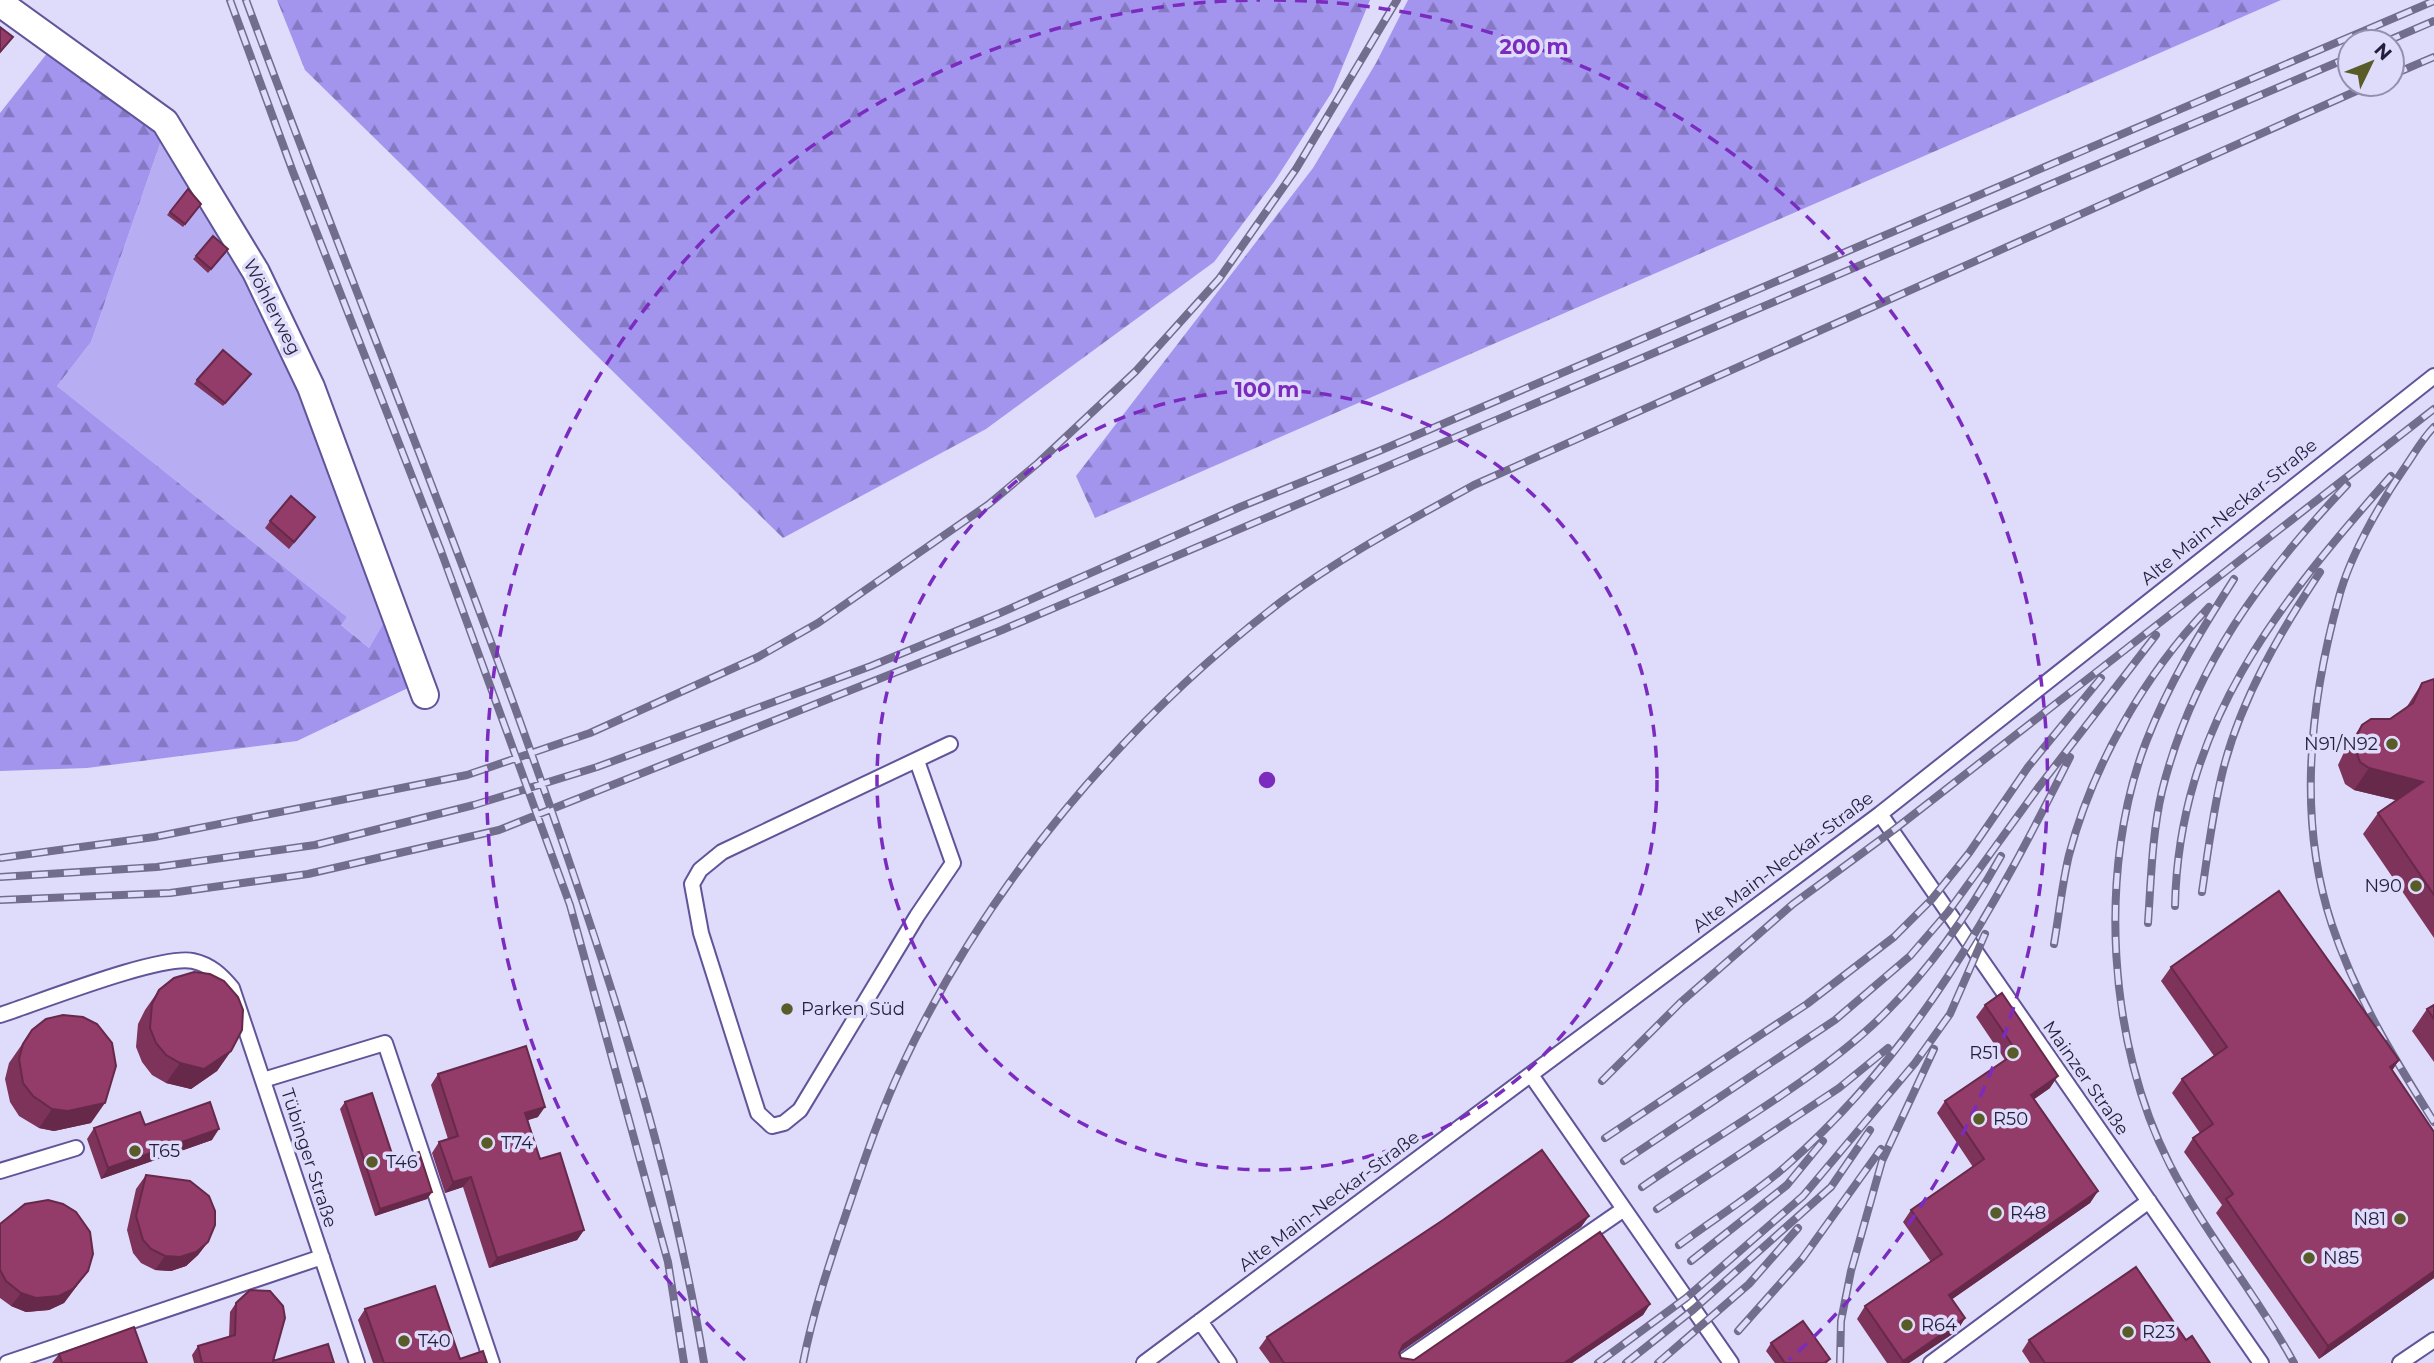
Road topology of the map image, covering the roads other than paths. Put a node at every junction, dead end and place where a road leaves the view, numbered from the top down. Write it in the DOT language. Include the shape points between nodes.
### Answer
graph roads {
  1 [pos="0,3"];
  2 [pos="2434,376"];
  3 [pos="425,695"];
  4 [pos="950,744"];
  5 [pos="917,761"];
  6 [pos="1880,814"];
  7 [pos="0,1015"];
  8 [pos="1531,1074"];
  9 [pos="263,1080"];
  10 [pos="76,1148"];
  11 [pos="0,1171"];
  12 [pos="2149,1201"];
  13 [pos="1624,1209"];
  14 [pos="322,1257"];
  15 [pos="1199,1321"];
  16 [pos="2434,1339"];
  17 [pos="7,1363"];
  18 [pos="357,1363"];
  19 [pos="492,1363"];
  20 [pos="1144,1363"];
  21 [pos="1229,1363"];
  22 [pos="1401,1363"];
  23 [pos="1731,1363"];
  24 [pos="1931,1363"];
  25 [pos="2261,1363"];
  26 [pos="2400,1363"];
  1 -- 3 [label="street, Wöhlerweg" via="165,122 256,272 311,387"];
  2 -- 6 [label="lane, Alte Main-Neckar-Straße"];
  4 -- 5 [label="lane"];
  5 -- 5 [label="lane" via="953,863 800,1110 772,1126 758,1113 701,933 692,884 722,852"];
  6 -- 8 [label="lane, Alte Main-Neckar-Straße"];
  6 -- 12 [label="lane, Mainzer Straße"];
  7 -- 9 [label="lane, Tübinger Straße" via="151,965 191,960 216,970 232,988"];
  8 -- 13 [label="lane"];
  8 -- 15 [label="lane, Alte Main-Neckar-Straße"];
  9 -- 14 [label="lane, Tübinger Straße"];
  9 -- 19 [label="lane" via="385,1043"];
  10 -- 11 [label="lane"];
  12 -- 24 [label="lane"];
  12 -- 25 [label="lane, Mainzer Straße"];
  13 -- 22 [label="lane"];
  13 -- 23 [label="lane"];
  14 -- 17 [label="lane"];
  14 -- 18 [label="lane, Tübinger Straße"];
  15 -- 20 [label="lane, Alte Main-Neckar-Straße"];
  15 -- 21 [label="lane"];
  16 -- 26 [label="lane"];
}
